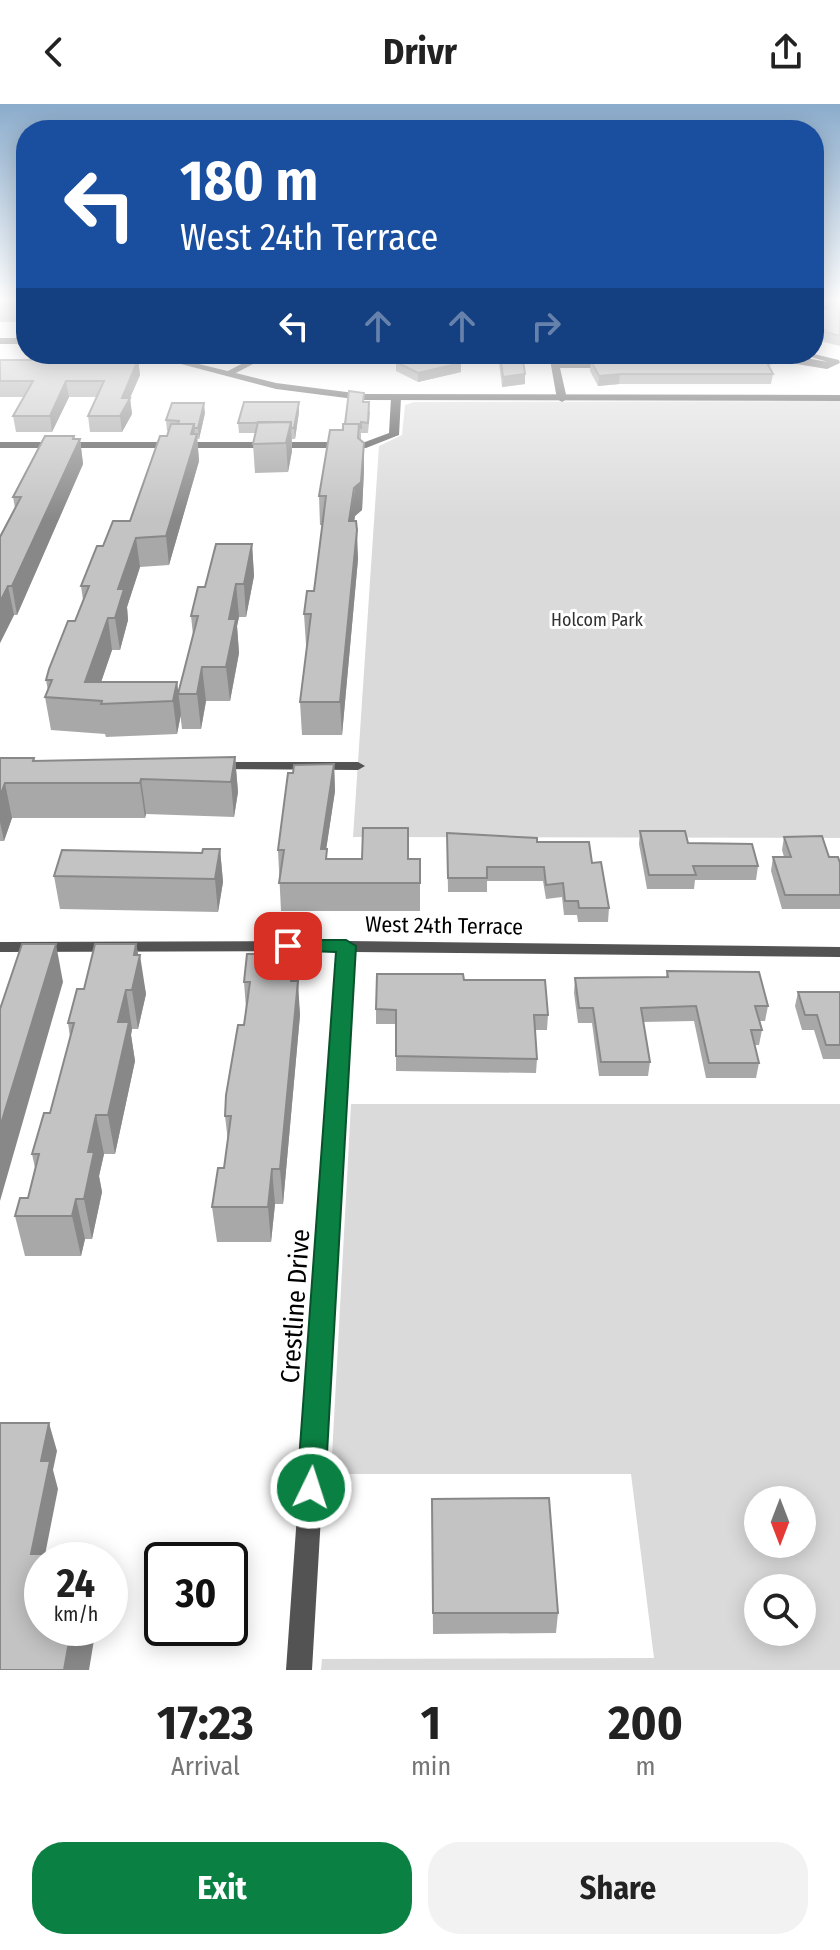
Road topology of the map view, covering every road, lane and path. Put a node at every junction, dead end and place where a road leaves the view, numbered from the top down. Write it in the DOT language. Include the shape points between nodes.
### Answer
graph roads {
  1 [pos="227,374"];
  2 [pos="557,374"];
  3 [pos="396,398"];
  4 [pos="840,398"];
  5 [pos="562,399"];
  6 [pos="0,445"];
  7 [pos="199,766"];
  8 [pos="358,766"];
  9 [pos="346,946"];
  10 [pos="0,947"];
  11 [pos="840,952"];
  12 [pos="299,1670"];
  1 -- 3 [label="street" via="306,391"];
  2 -- 5 [label="street"];
  3 -- 5 [label="street"];
  3 -- 6 [label="street" via="394,435 366,445"];
  4 -- 5 [label="street"];
  7 -- 8 [label="street"];
  9 -- 10 [label="street, West 24th Terrace"];
  9 -- 11 [label="street, West 24th Terrace"];
  9 -- 12 [label="street, Crestline Drive"];
}
